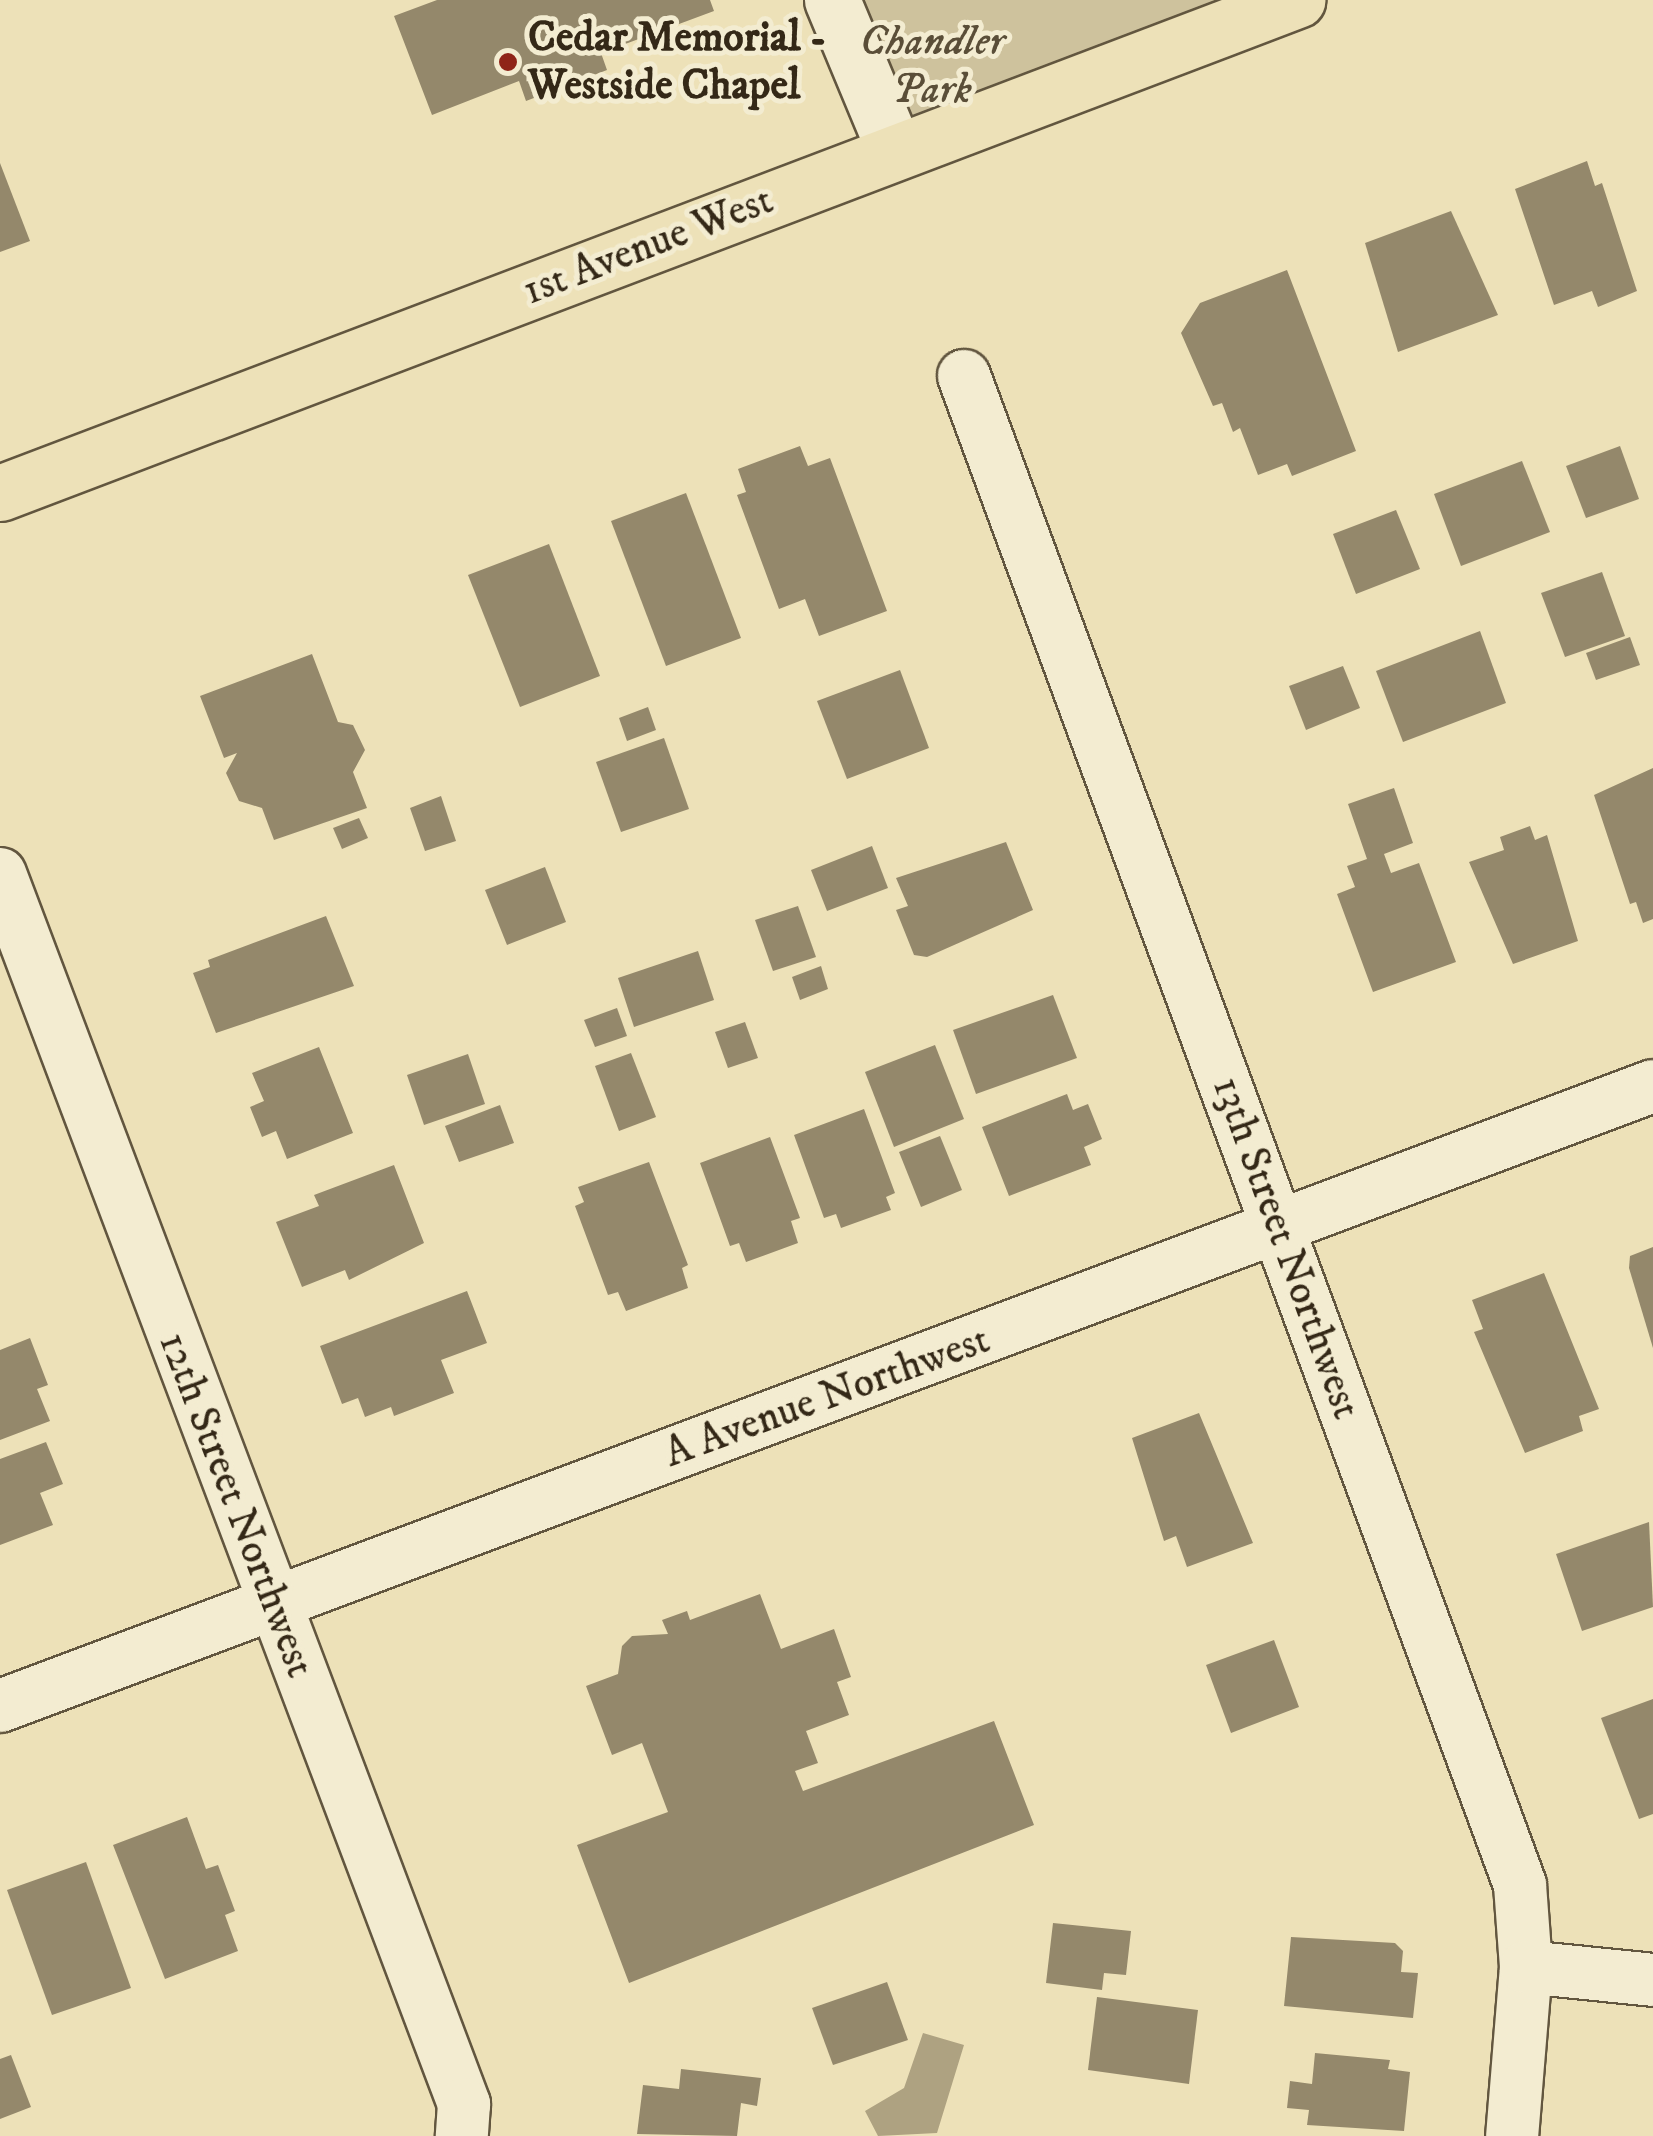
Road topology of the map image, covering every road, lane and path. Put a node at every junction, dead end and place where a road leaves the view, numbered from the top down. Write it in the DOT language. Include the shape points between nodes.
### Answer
graph roads {
  1 [pos="832,0"];
  2 [pos="1297,0"];
  3 [pos="896,152"];
  4 [pos="964,376"];
  5 [pos="0,493"];
  6 [pos="0,874"];
  7 [pos="1653,1086"];
  8 [pos="1278,1229"];
  9 [pos="272,1604"];
  10 [pos="0,1706"];
  11 [pos="1526,1967"];
  12 [pos="1653,1980"];
  13 [pos="462,2136"];
  14 [pos="1512,2136"];
  1 -- 3 [label="main road"];
  2 -- 3 [label="main road, 1st Avenue West"];
  3 -- 5 [label="main road, 1st Avenue West"];
  4 -- 8 [label="street, 13th Street Northwest"];
  6 -- 9 [label="street, 12th Street Northwest"];
  7 -- 8 [label="street, A Avenue Northwest"];
  8 -- 9 [label="street, A Avenue Northwest"];
  8 -- 11 [label="street, 13th Street Northwest" via="1520,1885"];
  9 -- 10 [label="street, A Avenue Northwest"];
  9 -- 13 [label="street, 12th Street Northwest" via="464,2104"];
  11 -- 12 [label="street"];
  11 -- 14 [label="street, 13th Street Northwest"];
}
